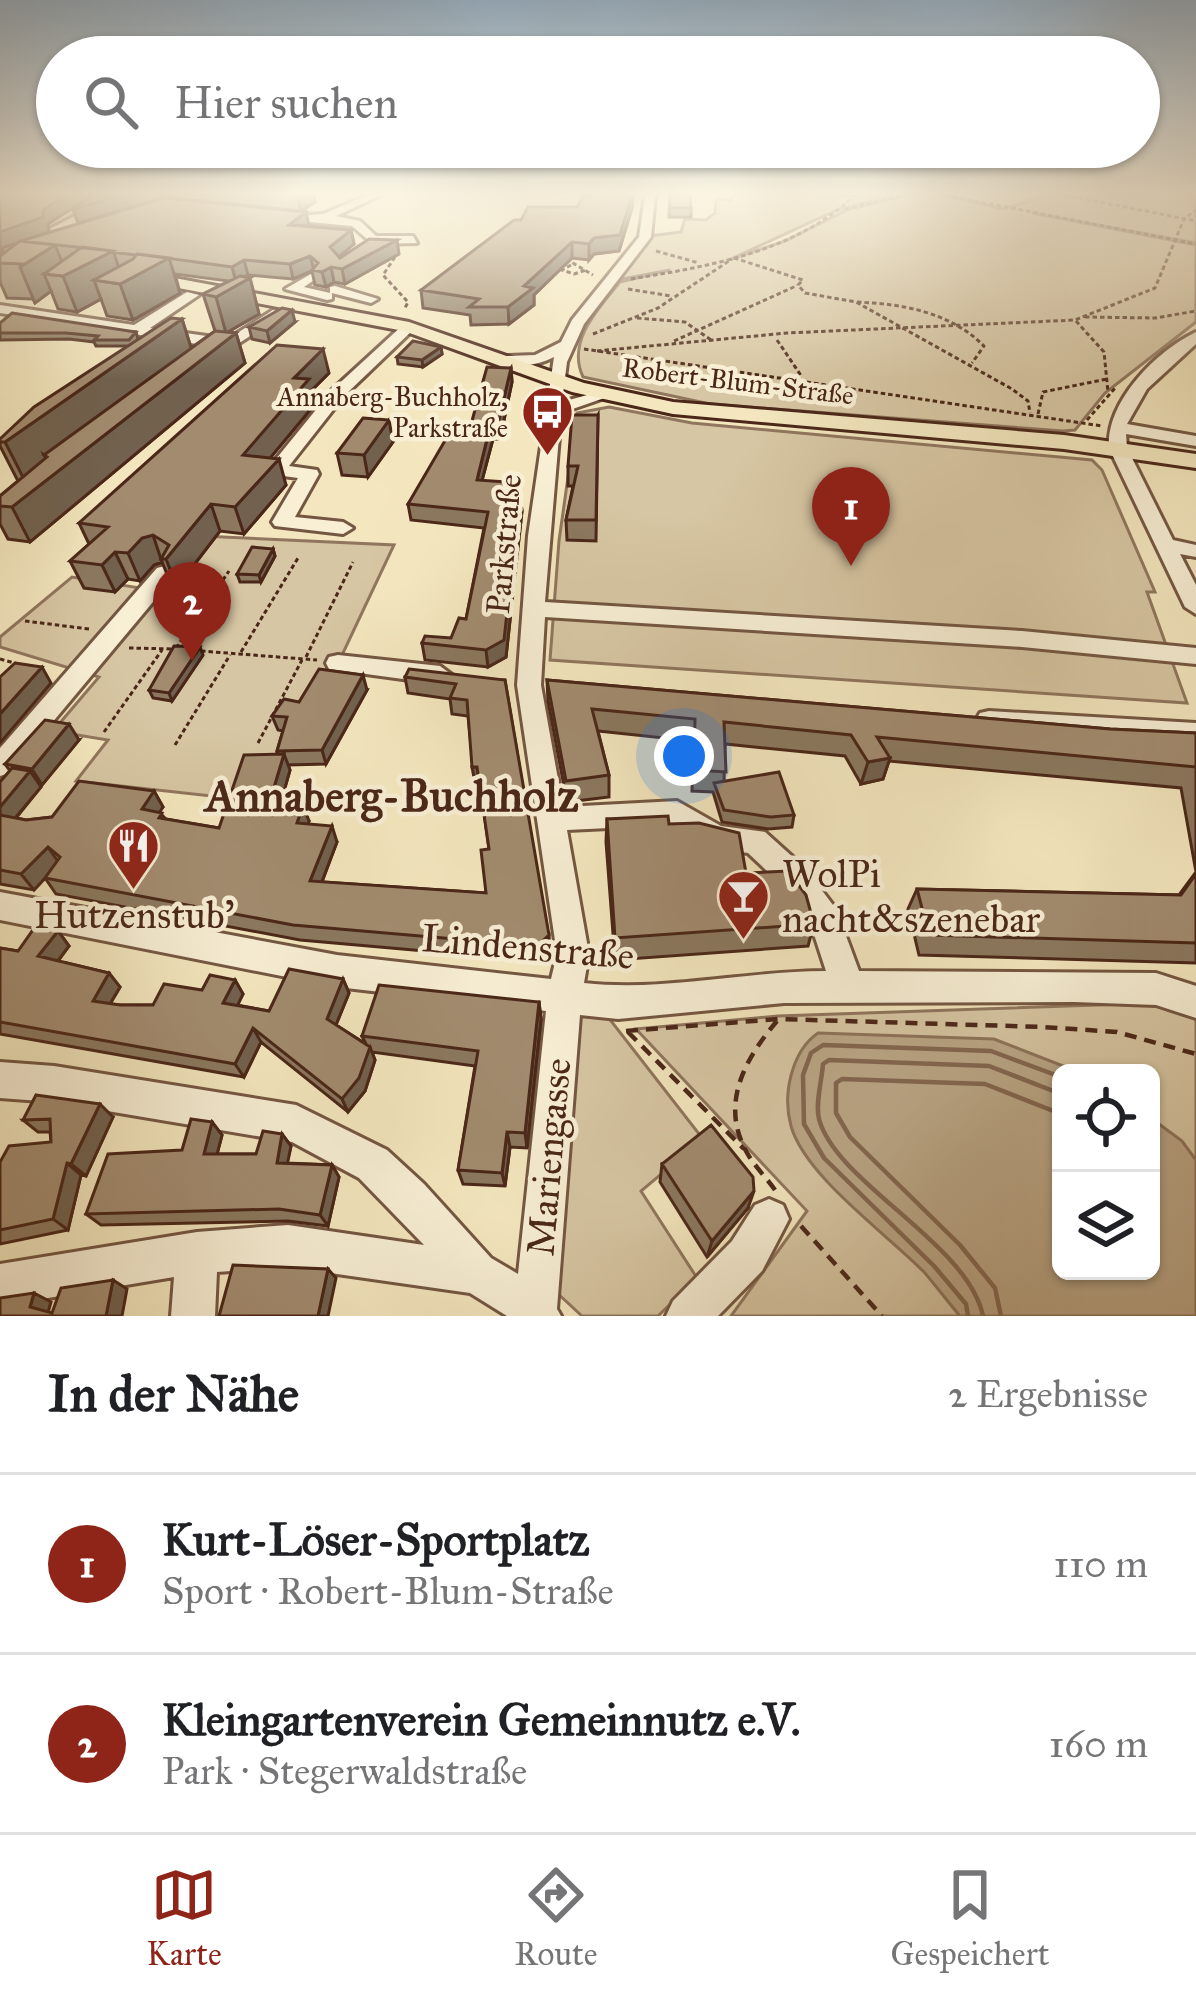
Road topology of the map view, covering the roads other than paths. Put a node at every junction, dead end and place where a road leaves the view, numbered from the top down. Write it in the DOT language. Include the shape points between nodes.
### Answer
graph roads {
  1 [pos="630,256"];
  2 [pos="113,273"];
  3 [pos="303,281"];
  4 [pos="336,290"];
  5 [pos="192,296"];
  6 [pos="52,302"];
  7 [pos="303,304"];
  8 [pos="0,309"];
  9 [pos="101,309"];
  10 [pos="370,309"];
  11 [pos="35,314"];
  12 [pos="82,320"];
  13 [pos="409,327"];
  14 [pos="137,329"];
  15 [pos="1196,336"];
  16 [pos="229,344"];
  17 [pos="564,346"];
  18 [pos="1196,357"];
  19 [pos="507,361"];
  20 [pos="193,371"];
  21 [pos="556,380"];
  22 [pos="605,394"];
  23 [pos="553,410"];
  24 [pos="1113,429"];
  25 [pos="1196,441"];
  26 [pos="1196,461"];
  27 [pos="343,528"];
  28 [pos="1165,544"];
  29 [pos="1196,551"];
  30 [pos="165,574"];
  31 [pos="1196,607"];
  32 [pos="534,609"];
  33 [pos="1196,656"];
  34 [pos="338,663"];
  35 [pos="466,677"];
  36 [pos="519,684"];
  37 [pos="561,688"];
  38 [pos="968,718"];
  39 [pos="1196,733"];
  40 [pos="0,766"];
  41 [pos="554,819"];
  42 [pos="0,906"];
  43 [pos="848,987"];
  44 [pos="564,997"];
  45 [pos="1196,1002"];
  46 [pos="0,1080"];
  47 [pos="779,1206"];
  48 [pos="197,1253"];
  49 [pos="476,1273"];
  50 [pos="0,1285"];
  51 [pos="537,1312"];
  52 [pos="193,1316"];
  53 [pos="688,1316"];
  1 -- 17 [label="street, Parkstraße"];
  2 -- 7 [label="main road, Robert-Blum-Straße"];
  3 -- 4 [label="street" via="292,289"];
  4 -- 7 [label="street"];
  4 -- 10 [label="street"];
  5 -- 14 [label="street"];
  6 -- 11 [label="street"];
  7 -- 10 [label="main road, Robert-Blum-Straße"];
  7 -- 16 [label="street"];
  8 -- 11 [label="street"];
  9 -- 12 [label="street"];
  10 -- 13 [label="main road, Robert-Blum-Straße"];
  11 -- 12 [label="street"];
  12 -- 14 [label="street"];
  13 -- 19 [label="main road, Robert-Blum-Straße"];
  13 -- 27 [label="street" via="338,393 276,470 310,474 282,522"];
  14 -- 16 [label="street"];
  15 -- 24 [label="street" via="1135,393"];
  16 -- 20 [label="street"];
  17 -- 19 [label="street"];
  17 -- 21 [label="street, Parkstraße"];
  18 -- 24 [label="street"];
  19 -- 21 [label="main road, Robert-Blum-Straße"];
  21 -- 22 [label="main road, Robert-Blum-Straße"];
  21 -- 23 [label="street, Parkstraße"];
  22 -- 23 [label="street"];
  22 -- 24 [label="main road, Robert-Blum-Straße" via="746,418"];
  23 -- 32 [label="street, Parkstraße"];
  24 -- 25 [label="street"];
  24 -- 26 [label="main road, Robert-Blum-Straße"];
  24 -- 28 [label="street"];
  28 -- 29 [label="street"];
  28 -- 31 [label="street"];
  30 -- 40 [label="street"];
  32 -- 33 [label="street"];
  32 -- 36 [label="street, Parkstraße"];
  34 -- 35 [label="street"];
  36 -- 37 [label="street"];
  36 -- 41 [label="street, Parkstraße"];
  38 -- 39 [label="street"];
  41 -- 43 [label="street" via="676,814 716,838 755,841 825,919"];
  41 -- 44 [label="street, Parkstraße" via="573,954"];
  42 -- 44 [label="street, Lindenstraße" via="337,971"];
  43 -- 44 [label="street, Lindenstraße" via="618,1003"];
  43 -- 45 [label="street, Lindenstraße" via="1156,989"];
  44 -- 51 [label="street, Mariengasse"];
  46 -- 49 [label="street" via="296,1124 374,1164"];
  47 -- 53 [label="street" via="748,1256"];
  48 -- 49 [label="street" via="288,1246"];
  48 -- 50 [label="street"];
  48 -- 52 [label="street"];
  49 -- 51 [label="street"];
}
